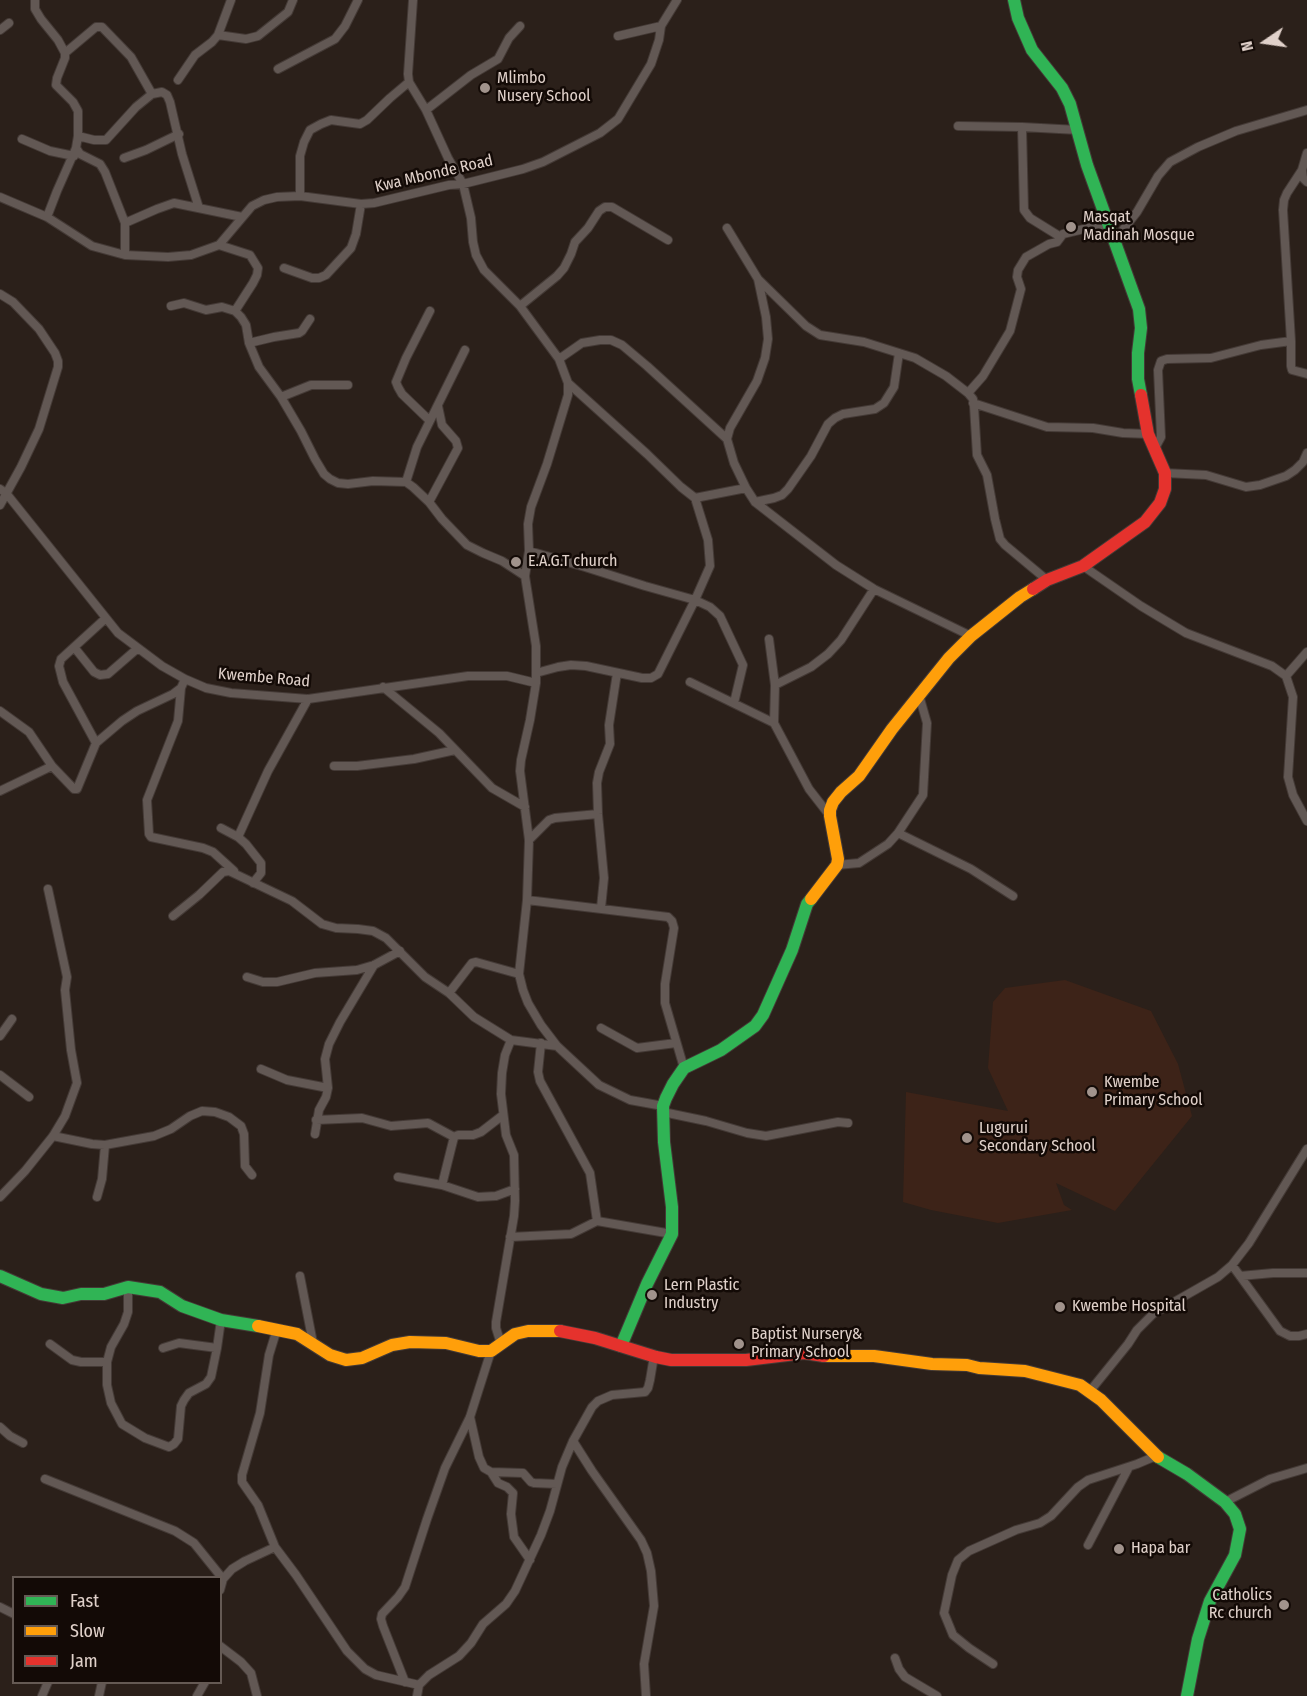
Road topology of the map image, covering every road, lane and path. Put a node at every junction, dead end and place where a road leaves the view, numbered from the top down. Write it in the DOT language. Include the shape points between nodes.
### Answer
graph roads {
  1 [pos="35,0"];
  2 [pos="231,0"];
  3 [pos="293,0"];
  4 [pos="358,0"];
  5 [pos="413,0"];
  6 [pos="677,0"];
  7 [pos="1014,0"];
  8 [pos="9,23"];
  9 [pos="520,26"];
  10 [pos="661,26"];
  11 [pos="0,30"];
  12 [pos="218,35"];
  13 [pos="618,36"];
  14 [pos="65,53"];
  15 [pos="278,69"];
  16 [pos="178,80"];
  17 [pos="409,82"];
  18 [pos="152,94"];
  19 [pos="426,110"];
  20 [pos="1307,110"];
  21 [pos="958,126"];
  22 [pos="1022,127"];
  23 [pos="1078,130"];
  24 [pos="179,134"];
  25 [pos="78,136"];
  26 [pos="22,139"];
  27 [pos="75,152"];
  28 [pos="1307,153"];
  29 [pos="124,158"];
  30 [pos="1302,170"];
  31 [pos="1307,182"];
  32 [pos="463,184"];
  33 [pos="300,196"];
  34 [pos="0,197"];
  35 [pos="361,204"];
  36 [pos="199,208"];
  37 [pos="47,217"];
  38 [pos="242,217"];
  39 [pos="124,222"];
  40 [pos="1109,223"];
  41 [pos="727,228"];
  42 [pos="1059,236"];
  43 [pos="669,240"];
  44 [pos="1115,240"];
  45 [pos="219,245"];
  46 [pos="125,255"];
  47 [pos="284,268"];
  48 [pos="758,279"];
  49 [pos="0,294"];
  50 [pos="171,306"];
  51 [pos="520,306"];
  52 [pos="430,310"];
  53 [pos="235,311"];
  54 [pos="310,319"];
  55 [pos="1291,341"];
  56 [pos="249,343"];
  57 [pos="465,350"];
  58 [pos="899,353"];
  59 [pos="559,359"];
  60 [pos="1307,374"];
  61 [pos="568,383"];
  62 [pos="348,385"];
  63 [pos="968,393"];
  64 [pos="281,397"];
  65 [pos="973,403"];
  66 [pos="438,406"];
  67 [pos="429,420"];
  68 [pos="1148,434"];
  69 [pos="727,440"];
  70 [pos="1155,448"];
  71 [pos="1307,453"];
  72 [pos="1165,473"];
  73 [pos="406,482"];
  74 [pos="746,488"];
  75 [pos="3,491"];
  76 [pos="695,498"];
  77 [pos="429,502"];
  78 [pos="755,502"];
  79 [pos="0,505"];
  80 [pos="528,551"];
  81 [pos="1083,566"];
  82 [pos="525,576"];
  83 [pos="1047,580"];
  84 [pos="874,589"];
  85 [pos="695,600"];
  86 [pos="106,618"];
  87 [pos="971,636"];
  88 [pos="769,639"];
  89 [pos="74,647"];
  90 [pos="138,648"];
  91 [pos="1307,652"];
  92 [pos="617,673"];
  93 [pos="1286,676"];
  94 [pos="536,678"];
  95 [pos="185,679"];
  96 [pos="690,682"];
  97 [pos="775,686"];
  98 [pos="383,687"];
  99 [pos="181,688"];
  100 [pos="919,695"];
  101 [pos="308,699"];
  102 [pos="734,703"];
  103 [pos="0,711"];
  104 [pos="774,723"];
  105 [pos="96,743"];
  106 [pos="455,750"];
  107 [pos="52,766"];
  108 [pos="334,766"];
  109 [pos="0,791"];
  110 [pos="525,807"];
  111 [pos="598,814"];
  112 [pos="830,816"];
  113 [pos="1307,821"];
  114 [pos="221,828"];
  115 [pos="898,833"];
  116 [pos="238,837"];
  117 [pos="529,840"];
  118 [pos="837,866"];
  119 [pos="237,873"];
  120 [pos="253,883"];
  121 [pos="48,889"];
  122 [pos="1013,896"];
  123 [pos="527,900"];
  124 [pos="601,908"];
  125 [pos="173,916"];
  126 [pos="400,951"];
  127 [pos="374,965"];
  128 [pos="519,974"];
  129 [pos="247,977"];
  130 [pos="449,993"];
  131 [pos="12,1019"];
  132 [pos="601,1028"];
  133 [pos="0,1036"];
  134 [pos="511,1040"];
  135 [pos="541,1043"];
  136 [pos="676,1043"];
  137 [pos="557,1046"];
  138 [pos="684,1068"];
  139 [pos="261,1069"];
  140 [pos="0,1075"];
  141 [pos="328,1088"];
  142 [pos="29,1096"];
  143 [pos="663,1109"];
  144 [pos="503,1115"];
  145 [pos="316,1120"];
  146 [pos="848,1123"];
  147 [pos="315,1134"];
  148 [pos="53,1136"];
  149 [pos="454,1137"];
  150 [pos="105,1145"];
  151 [pos="1307,1149"];
  152 [pos="252,1175"];
  153 [pos="398,1177"];
  154 [pos="442,1185"];
  155 [pos="515,1189"];
  156 [pos="0,1197"];
  157 [pos="97,1197"];
  158 [pos="597,1221"];
  159 [pos="672,1234"];
  160 [pos="510,1237"];
  161 [pos="1232,1264"];
  162 [pos="1307,1273"];
  163 [pos="0,1276"];
  164 [pos="300,1276"];
  165 [pos="1240,1276"];
  166 [pos="128,1287"];
  167 [pos="221,1320"];
  168 [pos="277,1329"];
  169 [pos="1307,1334"];
  170 [pos="313,1343"];
  171 [pos="50,1344"];
  172 [pos="621,1346"];
  173 [pos="496,1347"];
  174 [pos="164,1348"];
  175 [pos="217,1348"];
  176 [pos="654,1356"];
  177 [pos="107,1362"];
  178 [pos="1090,1391"];
  179 [pos="470,1417"];
  180 [pos="0,1427"];
  181 [pos="573,1441"];
  182 [pos="23,1443"];
  183 [pos="1156,1456"];
  184 [pos="1129,1467"];
  185 [pos="1307,1468"];
  186 [pos="491,1472"];
  187 [pos="45,1479"];
  188 [pos="557,1484"];
  189 [pos="1225,1502"];
  190 [pos="1088,1545"];
  191 [pos="275,1547"];
  192 [pos="530,1560"];
  193 [pos="221,1576"];
  194 [pos="223,1579"];
  195 [pos="222,1583"];
  196 [pos="222,1648"];
  197 [pos="895,1658"];
  198 [pos="993,1665"];
  199 [pos="405,1682"];
  200 [pos="420,1685"];
  201 [pos="257,1696"];
  202 [pos="417,1696"];
  203 [pos="646,1696"];
  204 [pos="938,1696"];
  205 [pos="1187,1696"];
  1 -- 14 [label="street" via="35,9"];
  2 -- 12 [label="street"];
  3 -- 12 [label="street" via="288,12 258,36 246,39"];
  4 -- 15 [label="street" via="340,34"];
  5 -- 17 [label="street"];
  6 -- 10 [label="street, Kwa Mbonde Road"];
  7 -- 23 [label="street" via="1032,50 1062,88"];
  8 -- 11 [label="street"];
  9 -- 19 [label="street" via="508,38 498,59"];
  10 -- 13 [label="street"];
  10 -- 32 [label="street, Kwa Mbonde Road" via="651,64 612,125 543,162"];
  12 -- 16 [label="street" via="195,54"];
  14 -- 18 [label="street" via="96,27 102,27 131,57"];
  14 -- 25 [label="street" via="56,85 76,106"];
  17 -- 19 [label="street"];
  17 -- 33 [label="street" via="360,124 331,120 310,130 300,156"];
  18 -- 24 [label="street" via="166,95"];
  18 -- 25 [label="street" via="106,140"];
  19 -- 32 [label="street"];
  20 -- 44 [label="street" via="1236,131 1170,162"];
  21 -- 22 [label="street"];
  22 -- 23 [label="street"];
  22 -- 42 [label="street" via="1024,210"];
  23 -- 40 [label="street"];
  24 -- 29 [label="street"];
  24 -- 36 [label="street"];
  25 -- 27 [label="street"];
  26 -- 27 [label="street" via="50,151"];
  27 -- 37 [label="street"];
  27 -- 39 [label="street" via="100,164"];
  28 -- 30 [label="street"];
  30 -- 31 [label="street"];
  30 -- 55 [label="street" via="1287,193 1283,210"];
  32 -- 35 [label="street, Kwa Mbonde Road"];
  32 -- 51 [label="street" via="476,255 484,270"];
  33 -- 35 [label="street, Kwa Mbonde Road"];
  33 -- 38 [label="street, Kwa Mbonde Road" via="264,201 252,206"];
  34 -- 37 [label="street"];
  35 -- 47 [label="street" via="351,248 326,275 312,278"];
  36 -- 38 [label="street"];
  36 -- 39 [label="street" via="167,204"];
  37 -- 46 [label="street" via="93,246"];
  38 -- 45 [label="street, Kwa Mbonde Road"];
  39 -- 46 [label="street"];
  40 -- 42 [label="street"];
  40 -- 44 [label="street"];
  41 -- 48 [label="street"];
  42 -- 63 [label="street" via="1057,242 1026,257 1018,270 1021,289 1010,331"];
  43 -- 51 [label="street" via="612,207 605,207 574,242 564,268"];
  44 -- 68 [label="street" via="1139,309 1138,379"];
  45 -- 46 [label="street" via="191,255"];
  45 -- 53 [label="street" via="250,255 258,268 254,284"];
  48 -- 58 [label="street" via="820,335"];
  48 -- 69 [label="street" via="768,339 765,358"];
  49 -- 75 [label="street" via="39,329 58,361 39,429 21,466"];
  50 -- 53 [label="street" via="183,303 206,310 222,307"];
  51 -- 59 [label="street"];
  52 -- 67 [label="street" via="396,382 402,394"];
  53 -- 56 [label="street" via="246,325"];
  54 -- 56 [label="street" via="298,333"];
  55 -- 60 [label="street" via="1292,370"];
  55 -- 70 [label="street" via="1211,358 1161,361 1161,437"];
  56 -- 64 [label="street"];
  57 -- 66 [label="street"];
  58 -- 63 [label="street" via="926,364"];
  58 -- 78 [label="street" via="894,387 884,403 875,409 835,418 788,489 782,495"];
  59 -- 61 [label="street"];
  59 -- 69 [label="street" via="582,343 611,340 622,345"];
  61 -- 76 [label="street"];
  61 -- 80 [label="street" via="568,395 531,507"];
  62 -- 64 [label="street" via="312,385"];
  63 -- 65 [label="street"];
  64 -- 73 [label="street" via="330,479 348,484"];
  65 -- 68 [label="street" via="1047,427"];
  65 -- 83 [label="street" via="977,455 987,476 1000,539"];
  66 -- 67 [label="street"];
  66 -- 77 [label="street" via="442,425 458,448"];
  67 -- 73 [label="street"];
  68 -- 70 [label="street"];
  69 -- 74 [label="street"];
  70 -- 72 [label="street"];
  71 -- 72 [label="street" via="1286,476 1246,487 1206,475"];
  72 -- 81 [label="street" via="1160,503 1145,522"];
  73 -- 77 [label="street"];
  74 -- 76 [label="street"];
  74 -- 78 [label="street"];
  75 -- 79 [label="street"];
  75 -- 86 [label="street, Kwembe Road"];
  76 -- 85 [label="street" via="708,540 710,566"];
  77 -- 82 [label="street" via="467,545"];
  78 -- 84 [label="street" via="836,565"];
  80 -- 82 [label="street"];
  80 -- 85 [label="street"];
  81 -- 83 [label="street"];
  81 -- 93 [label="street" via="1186,633 1272,666"];
  82 -- 94 [label="street" via="536,645"];
  83 -- 87 [label="street"];
  84 -- 87 [label="street"];
  84 -- 97 [label="street" via="828,654"];
  85 -- 92 [label="street" via="658,674 642,678"];
  85 -- 102 [label="street" via="720,616 742,660"];
  86 -- 89 [label="street"];
  86 -- 90 [label="street, Kwembe Road"];
  87 -- 100 [label="street"];
  88 -- 97 [label="street"];
  89 -- 90 [label="street" via="100,675 108,674"];
  89 -- 105 [label="street" via="61,659 60,673"];
  90 -- 95 [label="street, Kwembe Road"];
  91 -- 93 [label="street"];
  92 -- 94 [label="street" via="571,665"];
  92 -- 111 [label="street" via="610,744 597,783"];
  93 -- 113 [label="street" via="1293,697 1288,777"];
  94 -- 98 [label="street, Kwembe Road" via="468,676"];
  94 -- 110 [label="street" via="521,760"];
  95 -- 99 [label="street"];
  95 -- 101 [label="street, Kwembe Road" via="231,693"];
  96 -- 102 [label="street"];
  97 -- 104 [label="street"];
  98 -- 101 [label="street, Kwembe Road"];
  98 -- 106 [label="street"];
  99 -- 105 [label="street" via="137,711"];
  99 -- 119 [label="street" via="178,721 147,800 148,834 204,848"];
  100 -- 112 [label="street" via="859,776 833,802"];
  100 -- 115 [label="street" via="927,723 924,795"];
  101 -- 116 [label="street" via="268,771"];
  102 -- 104 [label="street"];
  103 -- 107 [label="street" via="29,732"];
  104 -- 112 [label="street" via="809,789"];
  105 -- 107 [label="street" via="77,789"];
  106 -- 108 [label="street" via="369,765"];
  106 -- 110 [label="street" via="492,788"];
  107 -- 109 [label="street"];
  110 -- 117 [label="street"];
  111 -- 117 [label="street" via="549,820"];
  111 -- 124 [label="street" via="604,878"];
  112 -- 118 [label="street"];
  114 -- 116 [label="street"];
  115 -- 118 [label="street" via="859,863"];
  115 -- 122 [label="street" via="971,869"];
  116 -- 120 [label="street" via="261,863 261,873"];
  117 -- 123 [label="street"];
  118 -- 138 [label="street" via="807,904 774,993 755,1026 722,1050"];
  119 -- 120 [label="street"];
  119 -- 125 [label="street" via="223,872"];
  120 -- 126 [label="street" via="292,902 322,924 373,932"];
  121 -- 148 [label="street" via="67,977 65,990 77,1083"];
  123 -- 124 [label="street"];
  123 -- 128 [label="street"];
  124 -- 136 [label="street" via="668,917 672,921 665,1003"];
  126 -- 127 [label="street"];
  126 -- 130 [label="street"];
  127 -- 129 [label="street" via="277,982"];
  127 -- 141 [label="street" via="329,1044 325,1067"];
  128 -- 130 [label="street" via="472,963"];
  128 -- 137 [label="street" via="528,1003"];
  130 -- 134 [label="street" via="474,1017"];
  131 -- 133 [label="street"];
  132 -- 136 [label="street" via="637,1048"];
  134 -- 135 [label="street"];
  134 -- 144 [label="street" via="502,1073"];
  135 -- 137 [label="street"];
  135 -- 158 [label="street" via="540,1081 590,1173"];
  136 -- 138 [label="street"];
  137 -- 143 [label="street" via="599,1085 630,1100"];
  138 -- 143 [label="street"];
  139 -- 141 [label="street" via="287,1080"];
  140 -- 142 [label="street"];
  141 -- 145 [label="street"];
  143 -- 146 [label="street" via="766,1136"];
  143 -- 159 [label="street"];
  144 -- 149 [label="street" via="481,1132"];
  144 -- 155 [label="street" via="514,1155"];
  145 -- 147 [label="street"];
  145 -- 149 [label="street" via="362,1118 392,1126 428,1123"];
  148 -- 150 [label="street"];
  148 -- 156 [label="street"];
  149 -- 154 [label="street"];
  150 -- 152 [label="street" via="154,1136 196,1114 215,1112 241,1126 245,1166"];
  150 -- 157 [label="street"];
  151 -- 161 [label="street"];
  153 -- 154 [label="street"];
  154 -- 155 [label="street" via="478,1197"];
  155 -- 160 [label="street"];
  158 -- 159 [label="street"];
  158 -- 160 [label="street" via="571,1234"];
  159 -- 172 [label="street"];
  160 -- 173 [label="street" via="496,1322"];
  161 -- 165 [label="street"];
  161 -- 178 [label="street" via="1218,1277 1153,1314"];
  162 -- 165 [label="street"];
  163 -- 166 [label="street" via="42,1294 63,1298"];
  164 -- 170 [label="street"];
  165 -- 169 [label="street" via="1280,1331 1290,1336"];
  166 -- 167 [label="street" via="160,1292 182,1306"];
  166 -- 177 [label="street" via="128,1312"];
  167 -- 168 [label="street"];
  167 -- 175 [label="street"];
  168 -- 170 [label="street"];
  168 -- 191 [label="street" via="242,1479 258,1504"];
  170 -- 173 [label="street" via="346,1360 410,1342 446,1343 479,1351"];
  171 -- 177 [label="street" via="72,1360"];
  172 -- 173 [label="street" via="562,1331 528,1331 515,1334"];
  172 -- 176 [label="street"];
  173 -- 179 [label="street"];
  174 -- 175 [label="street" via="179,1343"];
  175 -- 177 [label="street" via="211,1377 189,1393 181,1406 178,1439 169,1447 122,1424 111,1403"];
  176 -- 178 [label="street" via="671,1360 746,1360 804,1353 874,1356 932,1365 1025,1371"];
  176 -- 181 [label="street" via="645,1392 612,1395 598,1401"];
  178 -- 183 [label="street"];
  179 -- 186 [label="street" via="479,1457"];
  179 -- 199 [label="street" via="445,1468 405,1587 382,1614"];
  180 -- 182 [label="street"];
  181 -- 188 [label="street"];
  181 -- 203 [label="street" via="647,1553 654,1606 644,1664"];
  183 -- 184 [label="street"];
  183 -- 189 [label="street"];
  184 -- 190 [label="street"];
  184 -- 198 [label="street" via="1088,1480 1040,1523 969,1551 958,1560 944,1613 953,1635"];
  185 -- 189 [label="street" via="1270,1479"];
  186 -- 188 [label="street" via="519,1472 534,1483"];
  186 -- 192 [label="street" via="498,1483 513,1493 514,1537"];
  187 -- 193 [label="street" via="175,1531 194,1543"];
  188 -- 192 [label="street"];
  189 -- 205 [label="street" via="1240,1529 1238,1545 1210,1601"];
  191 -- 194 [label="street" via="245,1561"];
  191 -- 199 [label="street" via="355,1661 376,1675"];
  192 -- 200 [label="street" via="506,1604 483,1624 459,1656"];
  194 -- 195 [label="street"];
  196 -- 201 [label="street" via="251,1673"];
  197 -- 204 [label="street" via="905,1677"];
  199 -- 200 [label="street"];
  200 -- 202 [label="street"];
}
